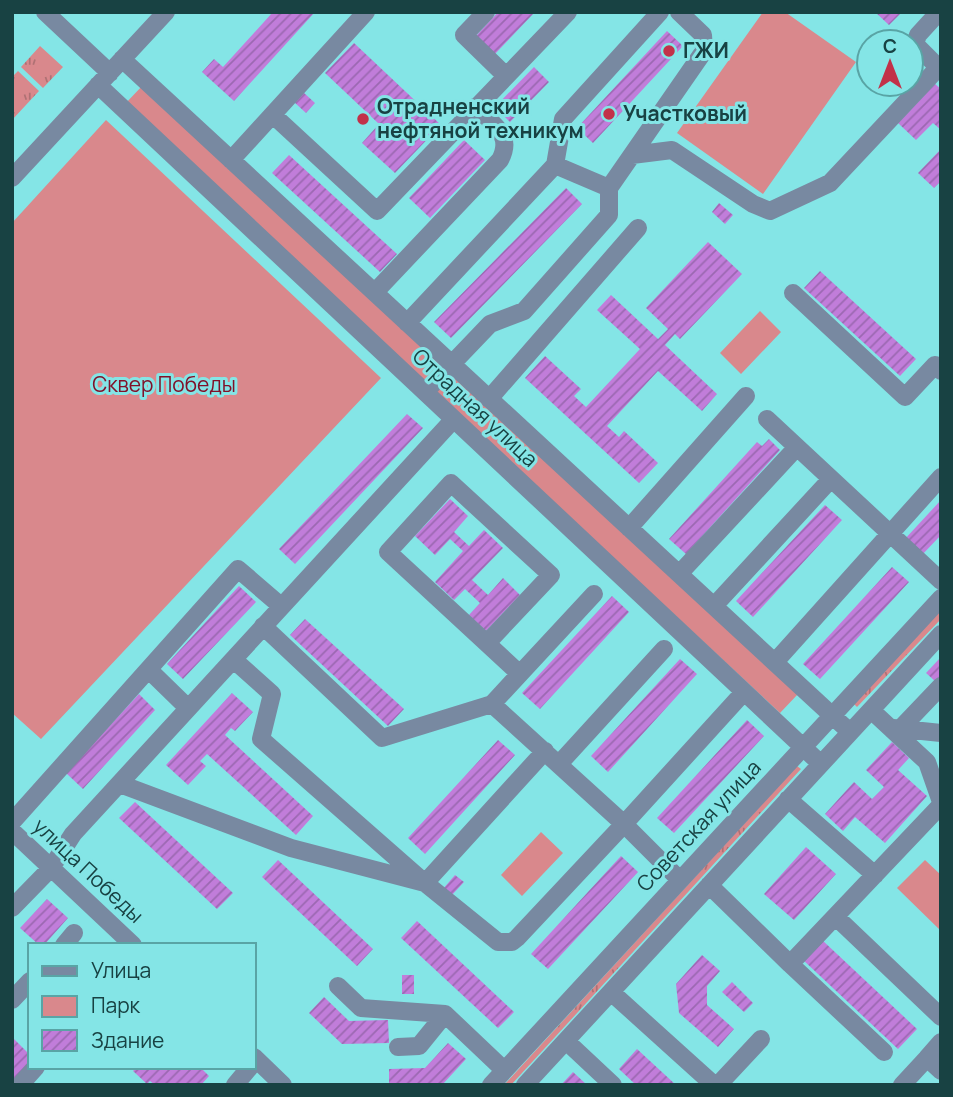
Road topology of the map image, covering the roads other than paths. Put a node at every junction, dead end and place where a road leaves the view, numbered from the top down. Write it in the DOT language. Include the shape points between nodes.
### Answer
graph roads {
  1 [pos="45,12"];
  2 [pos="166,12"];
  3 [pos="366,12"];
  4 [pos="486,12"];
  5 [pos="568,12"];
  6 [pos="660,12"];
  7 [pos="679,12"];
  8 [pos="939,12"];
  9 [pos="122,59"];
  10 [pos="939,69"];
  11 [pos="506,76"];
  12 [pos="104,79"];
  13 [pos="475,107"];
  14 [pos="272,115"];
  15 [pos="632,155"];
  16 [pos="231,160"];
  17 [pos="555,165"];
  18 [pos="12,178"];
  19 [pos="609,188"];
  20 [pos="638,229"];
  21 [pos="375,292"];
  22 [pos="793,293"];
  23 [pos="407,323"];
  24 [pos="452,363"];
  25 [pos="941,371"];
  26 [pos="425,392"];
  27 [pos="746,396"];
  28 [pos="489,399"];
  29 [pos="767,419"];
  30 [pos="453,420"];
  31 [pos="797,447"];
  32 [pos="941,477"];
  33 [pos="831,479"];
  34 [pos="629,528"];
  35 [pos="890,534"];
  36 [pos="680,573"];
  37 [pos="941,581"];
  38 [pos="594,594"];
  39 [pos="941,598"];
  40 [pos="281,606"];
  41 [pos="714,606"];
  42 [pos="263,626"];
  43 [pos="941,634"];
  44 [pos="487,643"];
  45 [pos="664,649"];
  46 [pos="234,660"];
  47 [pos="775,662"];
  48 [pos="149,670"];
  49 [pos="520,674"];
  50 [pos="941,686"];
  51 [pos="744,692"];
  52 [pos="492,704"];
  53 [pos="188,708"];
  54 [pos="871,710"];
  55 [pos="832,715"];
  56 [pos="895,729"];
  57 [pos="850,732"];
  58 [pos="941,733"];
  59 [pos="803,747"];
  60 [pos="545,751"];
  61 [pos="559,764"];
  62 [pos="821,764"];
  63 [pos="120,784"];
  64 [pos="788,799"];
  65 [pos="941,804"];
  66 [pos="12,822"];
  67 [pos="624,824"];
  68 [pos="12,831"];
  69 [pos="51,867"];
  70 [pos="875,875"];
  71 [pos="680,880"];
  72 [pos="425,883"];
  73 [pos="709,886"];
  74 [pos="12,908"];
  75 [pos="836,917"];
  76 [pos="131,943"];
  77 [pos="790,964"];
  78 [pos="28,986"];
  79 [pos="338,986"];
  80 [pos="611,992"];
  81 [pos="12,1000"];
  82 [pos="445,1014"];
  83 [pos="941,1017"];
  84 [pos="761,1039"];
  85 [pos="565,1041"];
  86 [pos="941,1042"];
  87 [pos="398,1047"];
  88 [pos="884,1052"];
  89 [pos="927,1058"];
  90 [pos="256,1064"];
  91 [pos="34,1069"];
  92 [pos="248,1069"];
  93 [pos="505,1070"];
  94 [pos="941,1071"];
  95 [pos="20,1085"];
  96 [pos="235,1085"];
  97 [pos="283,1085"];
  98 [pos="491,1085"];
  99 [pos="525,1085"];
  100 [pos="613,1085"];
  101 [pos="716,1085"];
  102 [pos="902,1085"];
  1 -- 12 [label="street, Отрадная улица"];
  2 -- 9 [label="street"];
  3 -- 14 [label="street"];
  4 -- 11 [label="street" via="464,35"];
  5 -- 11 [label="street"];
  6 -- 17 [label="street" via="563,119"];
  7 -- 15 [label="street" via="703,34 704,51"];
  8 -- 10 [label="street" via="915,40"];
  9 -- 12 [label="street"];
  9 -- 16 [label="street, Отрадная улица"];
  10 -- 15 [label="street" via="830,183 770,211 752,204 672,150"];
  11 -- 13 [label="street"];
  12 -- 18 [label="street"];
  12 -- 26 [label="street, Отрадная улица"];
  13 -- 14 [label="street" via="377,211"];
  13 -- 21 [label="street" via="504,136 504,154"];
  14 -- 16 [label="street"];
  15 -- 19 [label="street"];
  16 -- 21 [label="street, Отрадная улица"];
  17 -- 19 [label="street"];
  17 -- 23 [label="street"];
  19 -- 24 [label="street" via="609,215 524,311 490,324"];
  20 -- 28 [label="street"];
  21 -- 23 [label="street, Отрадная улица"];
  22 -- 25 [label="street" via="905,397 935,365"];
  23 -- 24 [label="street, Отрадная улица"];
  24 -- 26 [label="street"];
  24 -- 28 [label="street, Отрадная улица"];
  26 -- 30 [label="street, Отрадная улица"];
  27 -- 34 [label="street"];
  28 -- 34 [label="street, Отрадная улица"];
  29 -- 31 [label="street"];
  30 -- 40 [label="street"];
  30 -- 51 [label="street, Отрадная улица"];
  31 -- 33 [label="street"];
  31 -- 36 [label="street"];
  32 -- 35 [label="street"];
  33 -- 35 [label="street"];
  33 -- 41 [label="street"];
  34 -- 36 [label="street, Отрадная улица"];
  35 -- 37 [label="street"];
  35 -- 47 [label="street"];
  36 -- 41 [label="street, Отрадная улица"];
  38 -- 49 [label="street"];
  39 -- 55 [label="street, Советская улица"];
  40 -- 42 [label="street"];
  40 -- 48 [label="street" via="238,569"];
  41 -- 47 [label="street, Отрадная улица"];
  42 -- 46 [label="street"];
  42 -- 52 [label="street" via="382,738"];
  43 -- 54 [label="street"];
  44 -- 44 [label="street" via="388,552 452,483 551,575"];
  44 -- 49 [label="street"];
  45 -- 61 [label="street"];
  46 -- 53 [label="street"];
  46 -- 72 [label="street" via="272,694 261,738"];
  47 -- 55 [label="street, Отрадная улица"];
  48 -- 53 [label="street"];
  48 -- 66 [label="street"];
  49 -- 52 [label="street"];
  50 -- 56 [label="street"];
  51 -- 59 [label="street, Отрадная улица"];
  51 -- 67 [label="street"];
  52 -- 60 [label="street"];
  53 -- 63 [label="street"];
  54 -- 56 [label="street"];
  54 -- 57 [label="street"];
  55 -- 57 [label="street, Отрадная улица"];
  55 -- 59 [label="street, Советская улица"];
  56 -- 58 [label="street"];
  56 -- 65 [label="street" via="927,762"];
  57 -- 62 [label="street"];
  59 -- 62 [label="street, Отрадная улица"];
  59 -- 71 [label="street, Советская улица"];
  60 -- 61 [label="street"];
  60 -- 72 [label="street"];
  61 -- 67 [label="street"];
  62 -- 64 [label="street"];
  63 -- 69 [label="street" via="73,834"];
  63 -- 72 [label="street" via="291,848"];
  64 -- 70 [label="street"];
  64 -- 73 [label="street"];
  65 -- 70 [label="street"];
  67 -- 71 [label="street"];
  67 -- 72 [label="street" via="512,942 498,942"];
  68 -- 69 [label="street, улица Победы"];
  69 -- 74 [label="street"];
  69 -- 76 [label="street, улица Победы"];
  70 -- 75 [label="street"];
  71 -- 93 [label="street, Советская улица"];
  73 -- 77 [label="street"];
  73 -- 80 [label="street"];
  75 -- 77 [label="street"];
  75 -- 83 [label="street"];
  77 -- 88 [label="street"];
  78 -- 81 [label="street"];
  79 -- 82 [label="street" via="361,1008"];
  80 -- 85 [label="street"];
  80 -- 101 [label="street"];
  82 -- 87 [label="street" via="419,1046"];
  82 -- 93 [label="street"];
  84 -- 101 [label="street"];
  85 -- 99 [label="street"];
  85 -- 100 [label="street"];
  86 -- 89 [label="street"];
  89 -- 94 [label="street"];
  89 -- 102 [label="street"];
  90 -- 97 [label="street"];
  91 -- 95 [label="street"];
  92 -- 96 [label="street"];
  93 -- 98 [label="street, Советская улица"];
}
